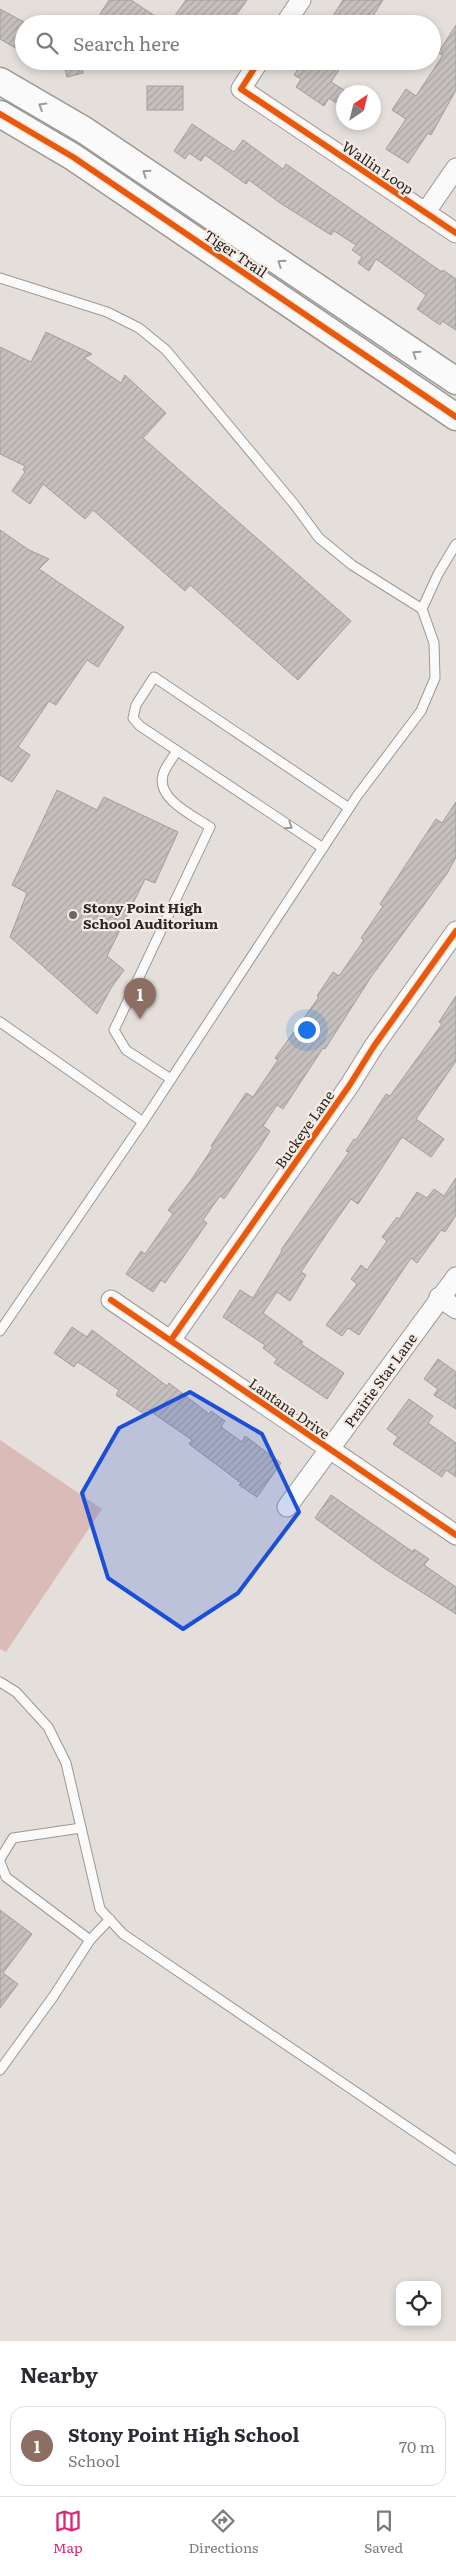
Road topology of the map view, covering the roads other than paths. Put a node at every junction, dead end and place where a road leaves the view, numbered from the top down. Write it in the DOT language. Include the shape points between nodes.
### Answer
graph roads {
  1 [pos="301,0"];
  2 [pos="291,15"];
  3 [pos="253,70"];
  4 [pos="0,81"];
  5 [pos="0,114"];
  6 [pos="456,168"];
  7 [pos="425,213"];
  8 [pos="456,233"];
  9 [pos="0,278"];
  10 [pos="456,381"];
  11 [pos="456,417"];
  12 [pos="456,544"];
  13 [pos="422,609"];
  14 [pos="176,752"];
  15 [pos="349,808"];
  16 [pos="323,848"];
  17 [pos="456,931"];
  18 [pos="0,1022"];
  19 [pos="171,1079"];
  20 [pos="143,1122"];
  21 [pos="456,1277"];
  22 [pos="439,1297"];
  23 [pos="111,1300"];
  24 [pos="456,1310"];
  25 [pos="0,1331"];
  26 [pos="172,1340"];
  27 [pos="329,1450"];
  28 [pos="287,1507"];
  29 [pos="456,1535"];
  30 [pos="0,1682"];
  31 [pos="82,1828"];
  32 [pos="0,1861"];
  33 [pos="110,1919"];
  34 [pos="90,1940"];
  35 [pos="0,2070"];
  36 [pos="456,2160"];
  1 -- 2 [label="street"];
  3 -- 7 [label="street, Wallin Loop" via="240,89"];
  10 -- 4 [label="street, Tiger Trail, one-way" via="84,130"];
  5 -- 11 [label="street, Tiger Trail" via="73,157"];
  6 -- 7 [label="street"];
  7 -- 8 [label="street, Wallin Loop"];
  9 -- 13 [label="lane" via="107,312 139,328 166,350 319,538 352,565"];
  12 -- 13 [label="lane"];
  13 -- 15 [label="lane" via="434,644 435,678 421,711"];
  14 -- 15 [label="lane" via="133,718 136,705 154,678"];
  14 -- 16 [label="lane, one-way"];
  14 -- 19 [label="lane" via="163,775 163,789 170,799 210,826 114,1030 126,1050"];
  15 -- 16 [label="lane"];
  16 -- 19 [label="lane"];
  17 -- 26 [label="street, Buckeye Lane"];
  18 -- 20 [label="lane"];
  19 -- 20 [label="lane"];
  20 -- 25 [label="lane"];
  21 -- 22 [label="street, Prairie Star Lane"];
  22 -- 24 [label="street"];
  22 -- 27 [label="street, Prairie Star Lane"];
  23 -- 26 [label="street, Lantana Drive"];
  26 -- 27 [label="street, Lantana Drive"];
  27 -- 28 [label="street, Prairie Star Lane"];
  27 -- 29 [label="street, Lantana Drive"];
  30 -- 31 [label="lane" via="16,1692 48,1727 66,1763"];
  31 -- 32 [label="lane" via="13,1838"];
  31 -- 33 [label="lane" via="100,1909"];
  32 -- 34 [label="lane" via="6,1877"];
  33 -- 34 [label="lane"];
  33 -- 36 [label="lane" via="123,1934"];
  34 -- 35 [label="lane"];
}
